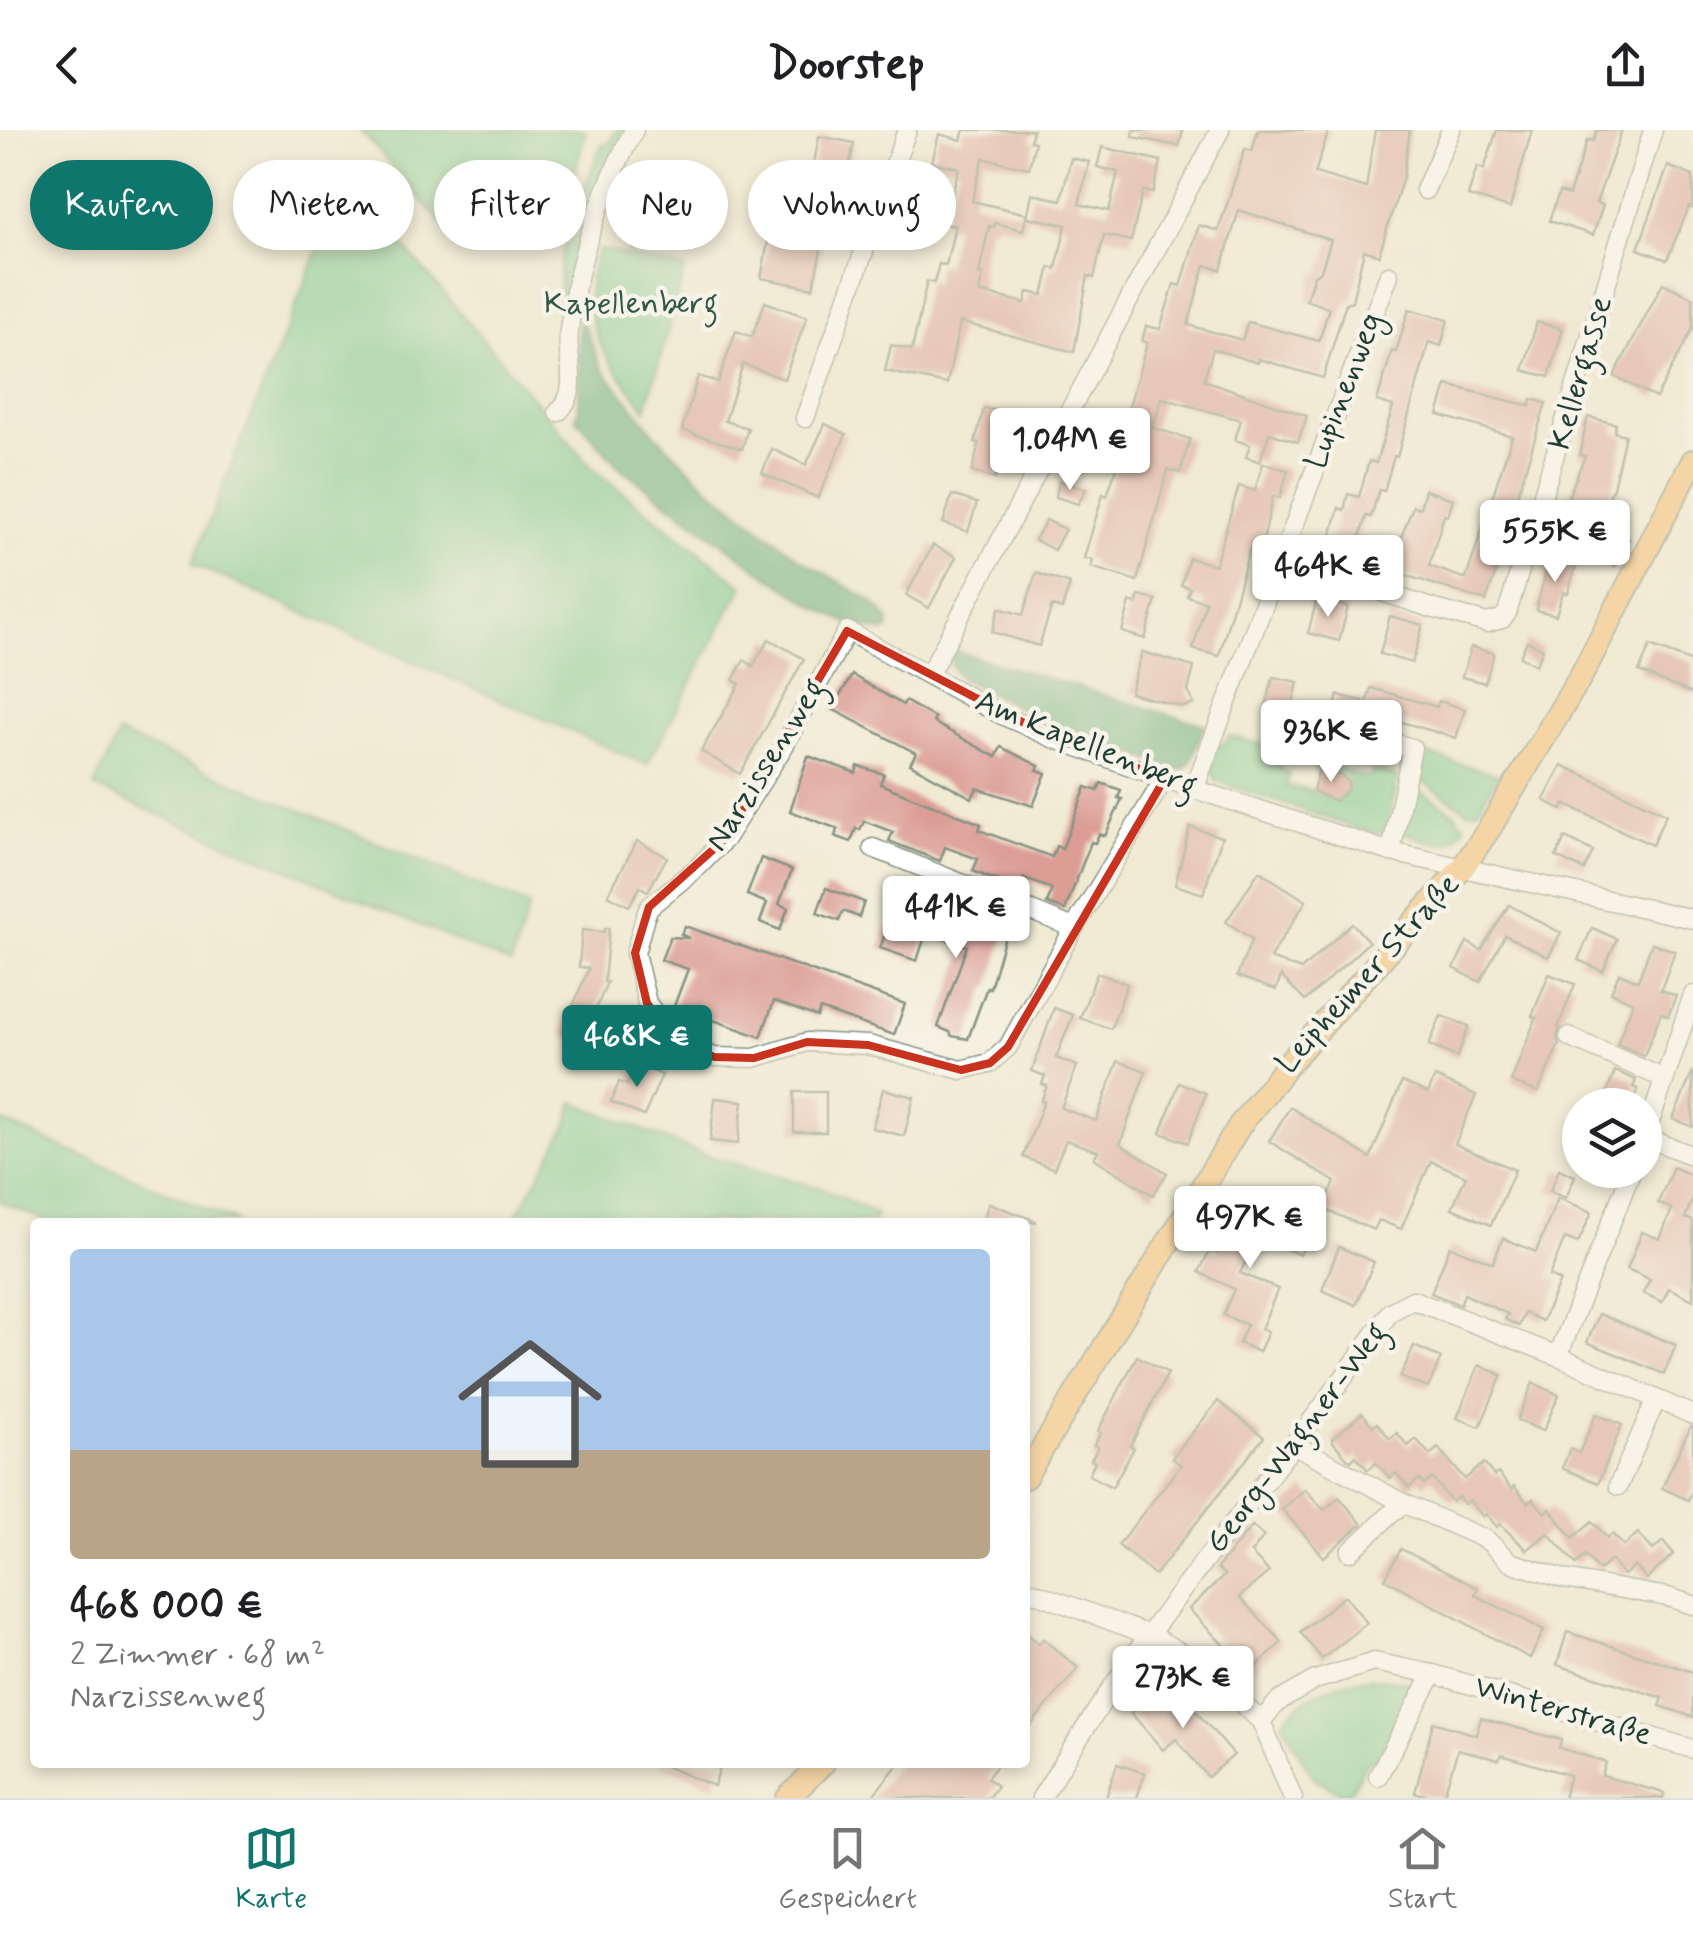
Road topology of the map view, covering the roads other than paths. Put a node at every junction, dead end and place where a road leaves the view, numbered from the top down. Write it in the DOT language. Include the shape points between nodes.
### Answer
graph roads {
  1 [pos="634,130"];
  2 [pos="906,130"];
  3 [pos="1220,130"];
  4 [pos="1451,130"];
  5 [pos="1653,130"];
  6 [pos="1425,190"];
  7 [pos="1389,275"];
  8 [pos="558,412"];
  9 [pos="805,418"];
  10 [pos="1693,461"];
  11 [pos="1279,558"];
  12 [pos="847,631"];
  13 [pos="929,674"];
  14 [pos="1398,744"];
  15 [pos="1165,778"];
  16 [pos="1194,789"];
  17 [pos="873,848"];
  18 [pos="1391,852"];
  19 [pos="1463,868"];
  20 [pos="1693,919"];
  21 [pos="1074,928"];
  22 [pos="1693,995"];
  23 [pos="1568,1038"];
  24 [pos="1665,1080"];
  25 [pos="1662,1088"];
  26 [pos="1662,1143"];
  27 [pos="1693,1156"];
  28 [pos="1625,1188"];
  29 [pos="1558,1356"];
  30 [pos="1656,1400"];
  31 [pos="1693,1416"];
  32 [pos="1295,1445"];
  33 [pos="1030,1469"];
  34 [pos="1618,1486"];
  35 [pos="1403,1504"];
  36 [pos="1350,1552"];
  37 [pos="1030,1591"];
  38 [pos="1693,1605"];
  39 [pos="1149,1635"];
  40 [pos="1432,1674"];
  41 [pos="1261,1720"];
  42 [pos="1693,1749"];
  43 [pos="818,1768"];
  44 [pos="1378,1776"];
  45 [pos="788,1798"];
  46 [pos="1042,1798"];
  47 [pos="1293,1798"];
  1 -- 8 [label="street" via="586,242 568,335 572,392"];
  2 -- 9 [label="street"];
  3 -- 13 [label="street"];
  4 -- 6 [label="street"];
  5 -- 11 [label="street, Kellergasse" via="1507,613 1488,623"];
  7 -- 11 [label="street, Lupinenweg"];
  10 -- 19 [label="main road, Leipheimer Straße" via="1565,706"];
  11 -- 16 [label="street, Lupinenweg"];
  12 -- 13 [label="street, Am Kapellenberg"];
  12 -- 21 [label="street, Narzissenweg" via="726,839 645,917 634,953 647,1003 671,1036 714,1056 754,1058 807,1042 868,1046 960,1070 990,1063 1008,1046"];
  13 -- 15 [label="street, Am Kapellenberg" via="1052,738"];
  14 -- 18 [label="street" via="1412,748"];
  15 -- 16 [label="street, Am Kapellenberg"];
  15 -- 21 [label="street, Narzissenweg"];
  16 -- 18 [label="street, Am Kapellenberg"];
  17 -- 21 [label="street"];
  18 -- 19 [label="street, Am Kapellenberg"];
  19 -- 20 [label="street, Am Kapellenberg"];
  19 -- 33 [label="main road, Leipheimer Straße" via="1240,1125"];
  22 -- 24 [label="street"];
  23 -- 24 [label="street"];
  24 -- 25 [label="street"];
  26 -- 27 [label="street"];
  28 -- 29 [label="street"];
  29 -- 30 [label="street, Georg-Wagner-Weg"];
  29 -- 32 [label="street, Georg-Wagner-Weg" via="1413,1300 1390,1312"];
  30 -- 31 [label="street, Georg-Wagner-Weg"];
  30 -- 34 [label="street"];
  32 -- 35 [label="street"];
  32 -- 39 [label="street, Georg-Wagner-Weg"];
  35 -- 36 [label="street"];
  35 -- 38 [label="street" via="1487,1540 1510,1562"];
  37 -- 39 [label="street"];
  39 -- 41 [label="street" via="1197,1665"];
  39 -- 46 [label="street, Georg-Wagner-Weg"];
  40 -- 41 [label="street, Winterstraße" via="1374,1662 1315,1680"];
  40 -- 42 [label="street, Winterstraße"];
  40 -- 44 [label="street, Winterstraße"];
  41 -- 47 [label="street"];
  43 -- 45 [label="main road"];
}
